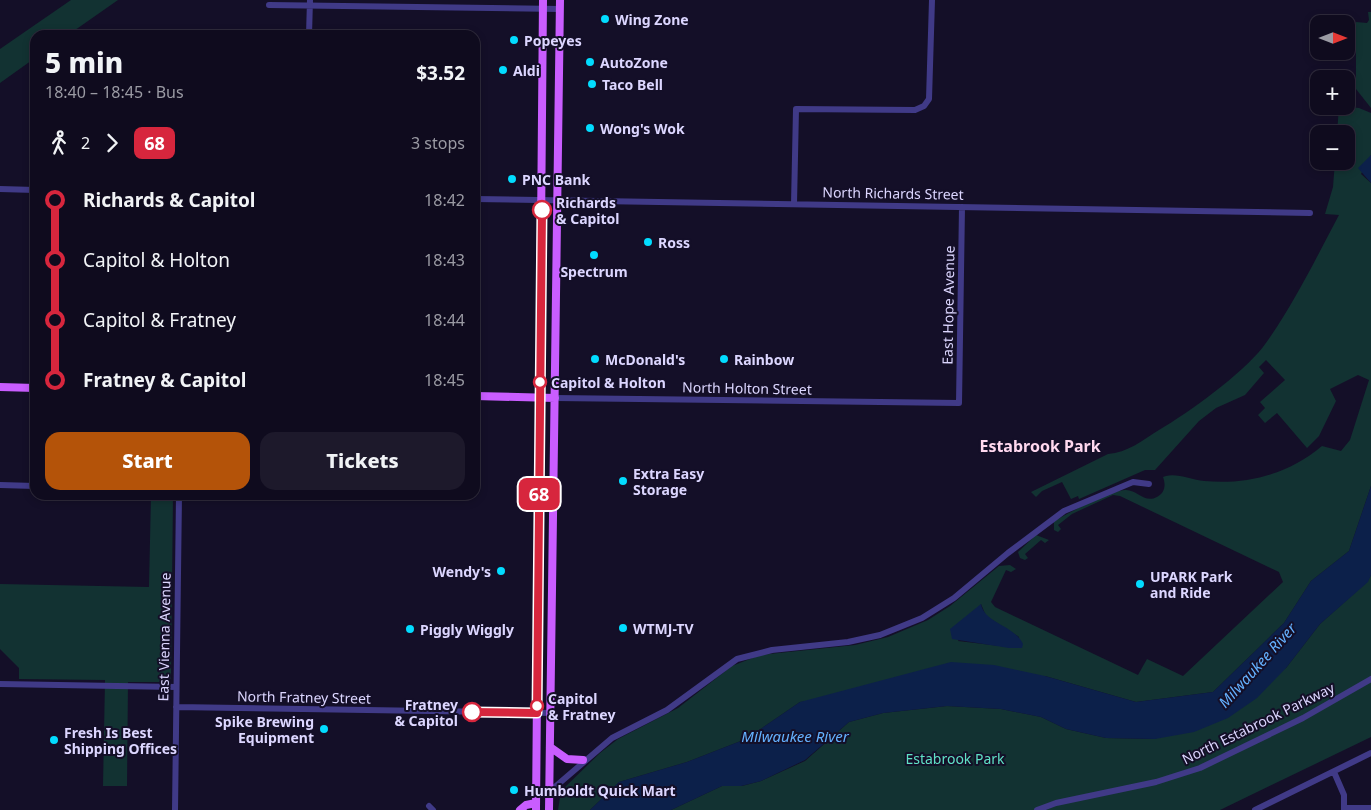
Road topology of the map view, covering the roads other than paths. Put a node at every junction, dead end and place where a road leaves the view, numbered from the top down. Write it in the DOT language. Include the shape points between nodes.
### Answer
graph roads {
  1 [pos="543,0"];
  2 [pos="560,0"];
  3 [pos="932,0"];
  4 [pos="310,3"];
  5 [pos="436,4"];
  6 [pos="269,5"];
  7 [pos="543,9"];
  8 [pos="560,9"];
  9 [pos="310,30"];
  10 [pos="0,189"];
  11 [pos="30,190"];
  12 [pos="480,199"];
  13 [pos="542,200"];
  14 [pos="558,201"];
  15 [pos="794,204"];
  16 [pos="962,207"];
  17 [pos="1310,213"];
  18 [pos="0,387"];
  19 [pos="30,388"];
  20 [pos="480,396"];
  21 [pos="540,398"];
  22 [pos="555,398"];
  23 [pos="959,404"];
  24 [pos="1149,484"];
  25 [pos="0,485"];
  26 [pos="30,486"];
  27 [pos="179,500"];
  28 [pos="1371,679"];
  29 [pos="0,684"];
  30 [pos="176,687"];
  31 [pos="176,708"];
  32 [pos="537,713"];
  33 [pos="551,713"];
  34 [pos="550,747"];
  35 [pos="1371,754"];
  36 [pos="583,760"];
  37 [pos="1334,772"];
  38 [pos="549,792"];
  39 [pos="536,806"];
  40 [pos="1371,808"];
  41 [pos="1344,809"];
  42 [pos="175,810"];
  43 [pos="520,810"];
  44 [pos="531,810"];
  45 [pos="549,810"];
  46 [pos="1037,810"];
  47 [pos="1255,810"];
  1 -- 7 [label="main road"];
  2 -- 8 [label="main road"];
  3 -- 15 [label="street" via="929,100 914,110 796,109"];
  4 -- 5 [label="street"];
  4 -- 6 [label="street"];
  4 -- 9 [label="street"];
  5 -- 7 [label="street"];
  7 -- 8 [label="street"];
  7 -- 13 [label="main road"];
  8 -- 14 [label="main road"];
  10 -- 11 [label="street"];
  12 -- 13 [label="street, North Richards Street"];
  13 -- 14 [label="street, North Richards Street"];
  13 -- 21 [label="main road"];
  14 -- 15 [label="street, North Richards Street"];
  14 -- 22 [label="main road"];
  15 -- 16 [label="street, North Richards Street"];
  16 -- 17 [label="street, North Richards Street"];
  16 -- 23 [label="street, East Hope Avenue"];
  18 -- 19 [label="main road"];
  20 -- 21 [label="main road, North Holton Street"];
  21 -- 22 [label="main road, North Holton Street"];
  21 -- 32 [label="main road"];
  22 -- 23 [label="street, North Holton Street"];
  22 -- 33 [label="main road"];
  24 -- 36 [label="street" via="1133,482 1064,510 954,598 922,618 880,635 848,642 772,650 737,659 676,704 612,738"];
  25 -- 26 [label="street"];
  27 -- 30 [label="street, East Vienna Avenue"];
  28 -- 46 [label="street, North Estabrook Parkway" via="1303,718 1200,768 1156,782"];
  29 -- 30 [label="street"];
  30 -- 31 [label="street, East Vienna Avenue"];
  31 -- 32 [label="street, North Fratney Street"];
  31 -- 42 [label="street, East Vienna Avenue"];
  32 -- 33 [label="street, North Fratney Street"];
  32 -- 39 [label="main road"];
  33 -- 34 [label="main road"];
  34 -- 36 [label="main road" via="567,759"];
  34 -- 38 [label="main road"];
  35 -- 37 [label="street"];
  36 -- 38 [label="street"];
  37 -- 41 [label="street" via="1344,795"];
  37 -- 47 [label="street"];
  38 -- 39 [label="main road"];
  38 -- 45 [label="main road"];
  39 -- 43 [label="main road" via="526,805"];
  39 -- 44 [label="main road"];
  40 -- 41 [label="street"];
}
